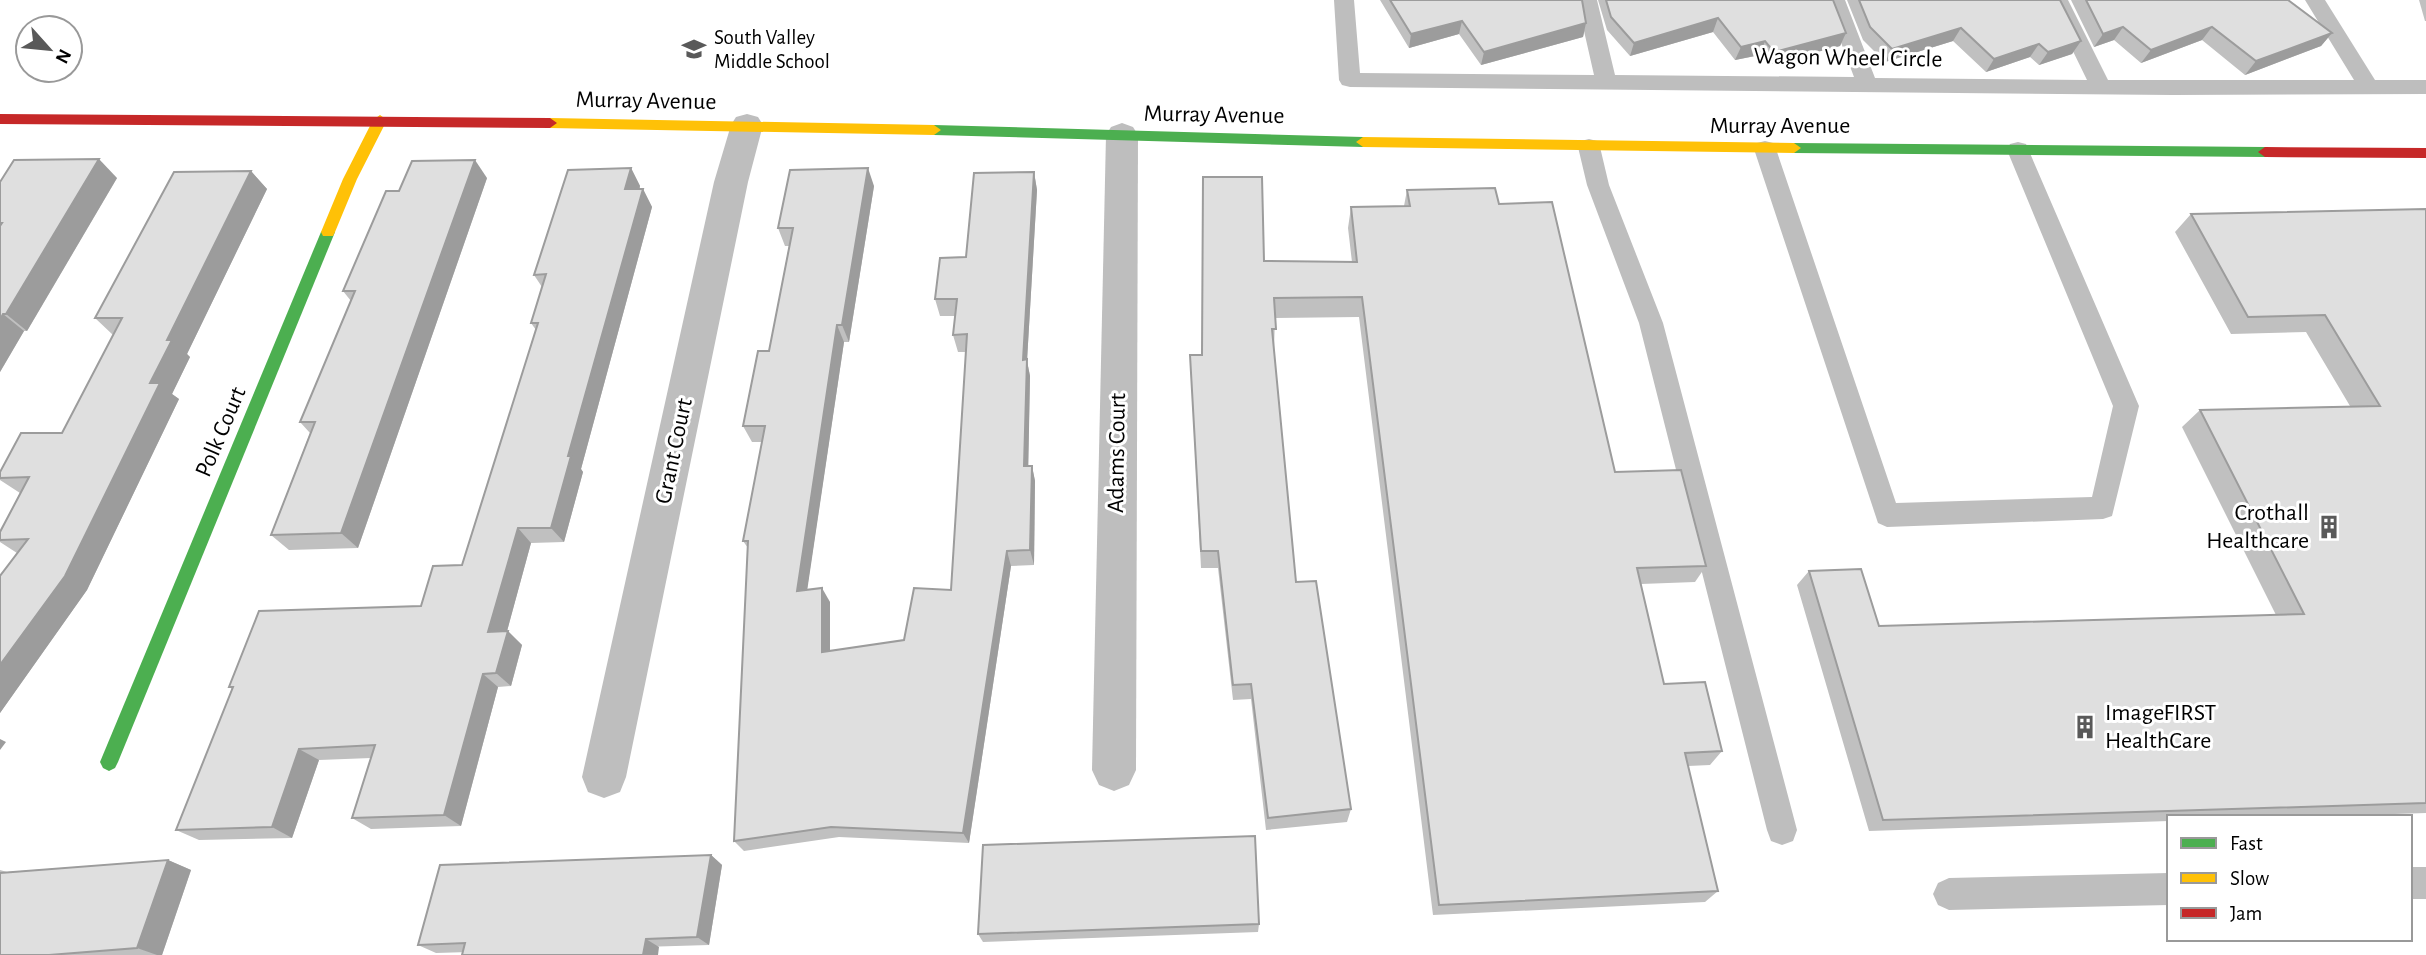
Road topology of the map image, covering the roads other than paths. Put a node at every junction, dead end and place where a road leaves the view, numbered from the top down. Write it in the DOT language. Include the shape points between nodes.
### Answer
graph roads {
  1 [pos="1344,0"];
  2 [pos="1587,0"];
  3 [pos="1835,0"];
  4 [pos="2058,0"];
  5 [pos="2315,0"];
  6 [pos="1606,82"];
  7 [pos="1867,85"];
  8 [pos="2101,87"];
  9 [pos="2369,87"];
  10 [pos="2426,88"];
  11 [pos="380,120"];
  12 [pos="3,123"];
  13 [pos="747,125"];
  14 [pos="1122,135"];
  15 [pos="1589,147"];
  16 [pos="1765,149"];
  17 [pos="2018,150"];
  18 [pos="2426,153"];
  19 [pos="109,762"];
  20 [pos="1114,770"];
  21 [pos="604,776"];
  22 [pos="1782,830"];
  23 [pos="2167,889"];
  24 [pos="1949,894"];
  1 -- 6 [label="lane, Wagon Wheel Circle" via="1350,80"];
  2 -- 6 [label="lane"];
  3 -- 7 [label="lane"];
  4 -- 8 [label="lane"];
  5 -- 9 [label="lane"];
  6 -- 7 [label="lane, Wagon Wheel Circle"];
  7 -- 8 [label="lane, Wagon Wheel Circle"];
  8 -- 9 [label="lane, Wagon Wheel Circle"];
  9 -- 10 [label="lane, Wagon Wheel Circle"];
  11 -- 12 [label="street, Murray Avenue"];
  11 -- 13 [label="street, Murray Avenue"];
  11 -- 19 [label="street, Polk Court" via="350,179"];
  13 -- 14 [label="street, Murray Avenue"];
  13 -- 21 [label="street, Grant Court"];
  14 -- 15 [label="street, Murray Avenue"];
  14 -- 20 [label="street, Adams Court"];
  15 -- 16 [label="street, Murray Avenue"];
  15 -- 22 [label="lane" via="1598,186 1651,323"];
  16 -- 17 [label="street, Murray Avenue"];
  16 -- 17 [label="lane" via="1886,515 2104,509 2126,406"];
  17 -- 18 [label="street, Murray Avenue"];
  23 -- 24 [label="lane"];
}
